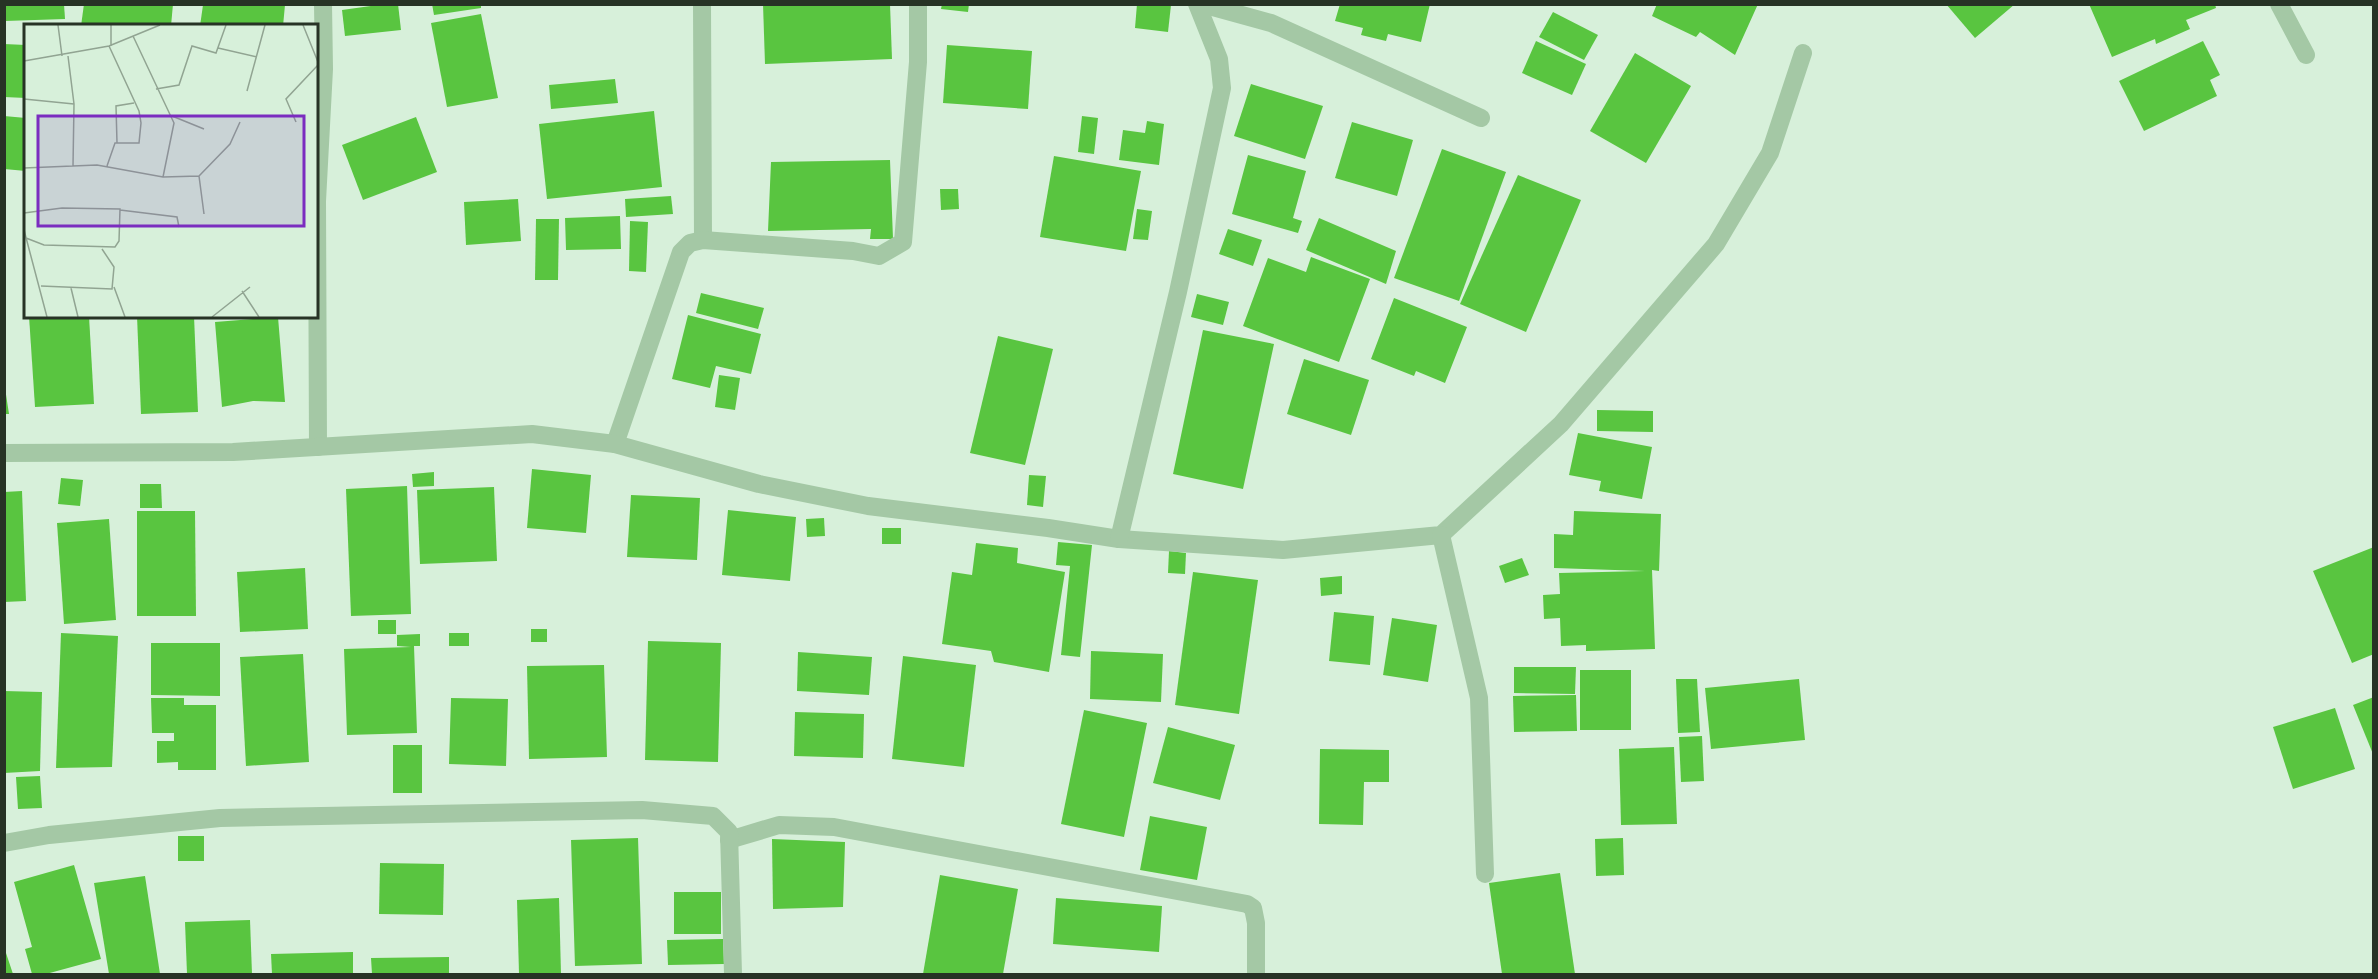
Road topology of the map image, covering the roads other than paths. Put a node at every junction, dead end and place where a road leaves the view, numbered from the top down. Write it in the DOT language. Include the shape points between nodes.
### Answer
graph roads {
  1 [pos="323,4"];
  2 [pos="702,4"];
  3 [pos="918,4"];
  4 [pos="1197,4"];
  5 [pos="1202,4"];
  6 [pos="2279,4"];
  7 [pos="1803,53"];
  8 [pos="2306,55"];
  9 [pos="1481,118"];
  10 [pos="318,182"];
  11 [pos="703,240"];
  12 [pos="317,318"];
  13 [pos="615,444"];
  14 [pos="318,447"];
  15 [pos="4,453"];
  16 [pos="1441,535"];
  17 [pos="1119,539"];
  18 [pos="729,840"];
  19 [pos="4,843"];
  20 [pos="1485,874"];
  21 [pos="732,975"];
  22 [pos="1256,975"];
  1 -- 10 [label="street"];
  2 -- 11 [label="street"];
  3 -- 11 [label="street" via="918,62 903,242 879,256"];
  4 -- 17 [label="street" via="1219,59 1222,88"];
  5 -- 9 [label="street" via="1271,23"];
  6 -- 8 [label="street"];
  7 -- 16 [label="street" via="1770,153 1716,244 1561,424"];
  11 -- 13 [label="street" via="690,243 681,252"];
  12 -- 14 [label="street"];
  13 -- 14 [label="street" via="532,434"];
  13 -- 17 [label="street" via="759,484 868,506"];
  14 -- 15 [label="street" via="233,452"];
  16 -- 17 [label="street" via="1283,550"];
  16 -- 20 [label="street" via="1479,698"];
  18 -- 19 [label="street" via="729,832 713,816 642,810 219,818"];
  18 -- 21 [label="street"];
  18 -- 22 [label="street" via="779,825 834,827 1247,904 1253,908 1256,923"];
}
